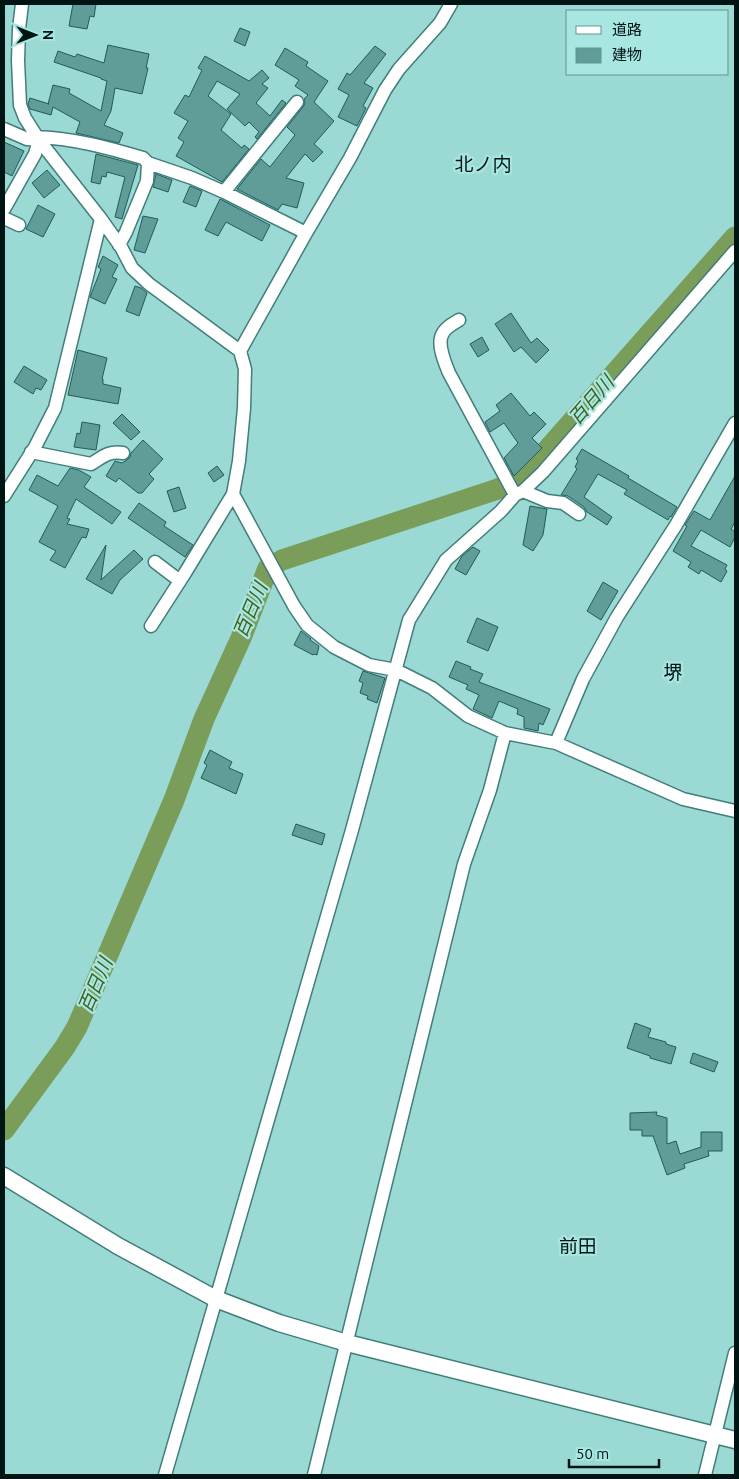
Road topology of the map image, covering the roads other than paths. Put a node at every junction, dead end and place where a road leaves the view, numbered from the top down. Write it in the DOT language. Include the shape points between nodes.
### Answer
graph roads {
  1 [pos="22,4"];
  2 [pos="451,4"];
  3 [pos="297,102"];
  4 [pos="4,129"];
  5 [pos="38,138"];
  6 [pos="148,163"];
  7 [pos="224,192"];
  8 [pos="4,209"];
  9 [pos="4,218"];
  10 [pos="101,219"];
  11 [pos="19,225"];
  12 [pos="306,232"];
  13 [pos="119,245"];
  14 [pos="735,251"];
  15 [pos="460,320"];
  16 [pos="240,351"];
  17 [pos="735,423"];
  18 [pos="31,452"];
  19 [pos="123,453"];
  20 [pos="514,488"];
  21 [pos="234,494"];
  22 [pos="4,496"];
  23 [pos="578,514"];
  24 [pos="155,562"];
  25 [pos="180,581"];
  26 [pos="151,626"];
  27 [pos="396,670"];
  28 [pos="505,733"];
  29 [pos="556,743"];
  30 [pos="735,811"];
  31 [pos="4,1176"];
  32 [pos="216,1299"];
  33 [pos="347,1343"];
  34 [pos="735,1353"];
  35 [pos="715,1436"];
  36 [pos="735,1440"];
  37 [pos="165,1475"];
  38 [pos="314,1475"];
  39 [pos="705,1475"];
  1 -- 5 [label="street" via="18,61 20,105"];
  2 -- 12 [label="street" via="440,23 399,69 385,90"];
  3 -- 7 [label="street"];
  4 -- 5 [label="street" via="27,139"];
  5 -- 6 [label="street" via="104,147 143,158"];
  5 -- 8 [label="street" via="35,154"];
  5 -- 10 [label="street"];
  6 -- 7 [label="street"];
  6 -- 13 [label="street" via="147,181"];
  7 -- 12 [label="street"];
  9 -- 11 [label="street"];
  10 -- 13 [label="street"];
  10 -- 18 [label="street" via="55,408"];
  12 -- 16 [label="street"];
  13 -- 16 [label="street" via="132,268 148,284"];
  14 -- 20 [label="street" via="543,472"];
  15 -- 20 [label="street" via="442,334 440,344 445,362"];
  16 -- 21 [label="street" via="245,369 244,408"];
  17 -- 29 [label="street" via="676,525 617,617 583,678"];
  18 -- 19 [label="street" via="92,464 109,453"];
  18 -- 22 [label="street"];
  20 -- 23 [label="street" via="563,504"];
  20 -- 27 [label="street" via="501,511 446,560 442,576 409,620"];
  21 -- 25 [label="street"];
  21 -- 27 [label="street" via="307,625 344,653 369,665"];
  24 -- 25 [label="street"];
  25 -- 26 [label="street"];
  27 -- 28 [label="street" via="432,688 468,716"];
  27 -- 32 [label="street"];
  28 -- 29 [label="street"];
  28 -- 33 [label="street" via="490,790 464,864"];
  29 -- 30 [label="street" via="683,799"];
  31 -- 32 [label="street" via="118,1246"];
  32 -- 33 [label="street" via="279,1323"];
  32 -- 37 [label="street"];
  33 -- 35 [label="street"];
  33 -- 38 [label="street"];
  34 -- 35 [label="street"];
  35 -- 36 [label="street"];
  35 -- 39 [label="street"];
}
